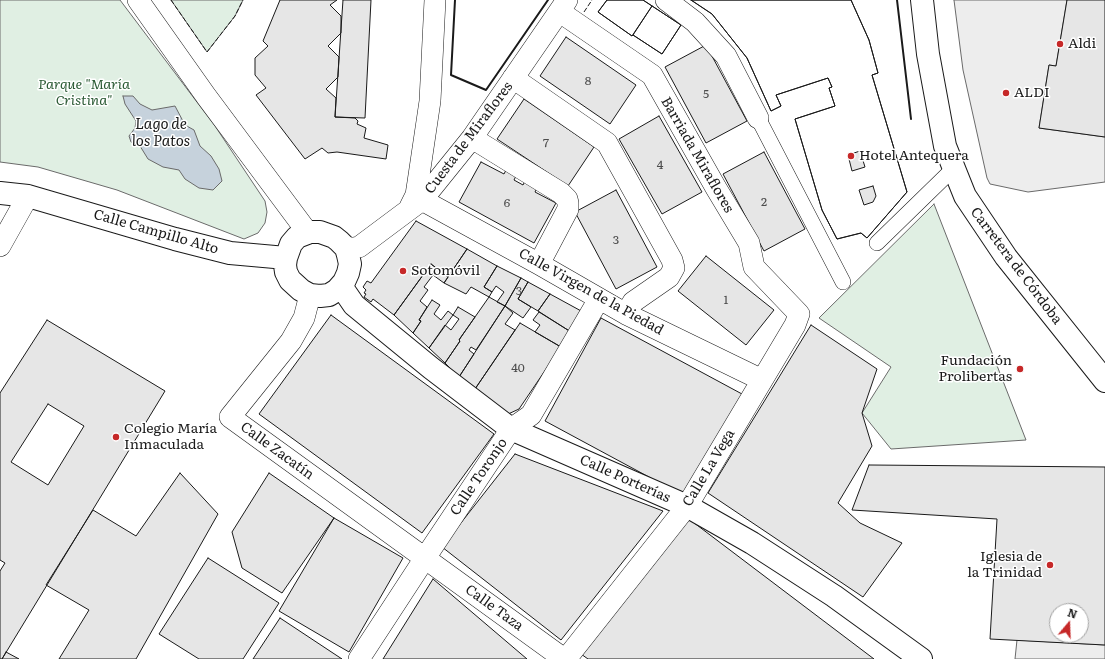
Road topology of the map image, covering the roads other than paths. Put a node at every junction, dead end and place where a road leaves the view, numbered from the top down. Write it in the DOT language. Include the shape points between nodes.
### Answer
graph roads {
  1 [pos="138,0"];
  2 [pos="435,0"];
  3 [pos="666,0"];
  4 [pos="922,0"];
  5 [pos="564,6"];
  6 [pos="513,78"];
  7 [pos="758,118"];
  8 [pos="472,138"];
  9 [pos="953,169"];
  10 [pos="0,193"];
  11 [pos="28,196"];
  12 [pos="415,205"];
  13 [pos="308,232"];
  14 [pos="877,243"];
  15 [pos="0,246"];
  16 [pos="346,248"];
  17 [pos="286,258"];
  18 [pos="539,264"];
  19 [pos="843,282"];
  20 [pos="341,286"];
  21 [pos="310,294"];
  22 [pos="599,299"];
  23 [pos="626,314"];
  24 [pos="795,325"];
  25 [pos="762,380"];
  26 [pos="1105,381"];
  27 [pos="511,429"];
  28 [pos="686,506"];
  29 [pos="425,558"];
  30 [pos="359,659"];
  31 [pos="565,659"];
  32 [pos="921,659"];
  1 -- 13 [label="street"];
  2 -- 12 [label="street" via="429,108"];
  3 -- 7 [label="street" via="695,22 726,56"];
  4 -- 9 [label="street, Carretera de Córdoba" via="928,54 945,146"];
  5 -- 6 [label="street, Cuesta de Miraflores"];
  5 -- 24 [label="street, Barriada Miraflores" via="652,75 749,243 754,267 799,314"];
  6 -- 8 [label="street, Cuesta de Miraflores"];
  6 -- 23 [label="street" via="607,143 672,260 674,268 669,278 633,302"];
  7 -- 19 [label="street"];
  8 -- 12 [label="street, Cuesta de Miraflores"];
  8 -- 18 [label="street" via="567,199 568,209"];
  9 -- 14 [label="street"];
  9 -- 26 [label="street, Carretera de Córdoba" via="965,196 1006,257"];
  10 -- 11 [label="street, Calle Campillo Alto"];
  11 -- 15 [label="street"];
  11 -- 17 [label="street, Calle Campillo Alto" via="230,253"];
  12 -- 16 [label="street, Cuesta de Miraflores" via="359,247"];
  12 -- 18 [label="street, Calle Virgen de la Piedad"];
  13 -- 16 [label="street" via="320,232 334,237"];
  13 -- 17 [label="street" via="296,237"];
  16 -- 20 [label="street" via="350,264"];
  17 -- 21 [label="street" via="285,265 290,280 295,286"];
  18 -- 22 [label="street, Calle Virgen de la Piedad"];
  20 -- 21 [label="street" via="329,295"];
  20 -- 27 [label="street, Calle Porterías" via="354,305"];
  21 -- 29 [label="street, Calle Zacatín" via="304,318 291,341 230,417"];
  22 -- 23 [label="street, Calle Virgen de la Piedad"];
  22 -- 27 [label="street, Calle Toronjo" via="531,415"];
  23 -- 25 [label="street, Calle Virgen de la Piedad"];
  24 -- 25 [label="street, Calle La Vega"];
  25 -- 28 [label="street, Calle La Vega"];
  27 -- 28 [label="street, Calle Porterías"];
  27 -- 29 [label="street, Calle Toronjo"];
  28 -- 31 [label="street, Calle La Vega"];
  28 -- 32 [label="street, Calle Porterías" via="764,551 834,596"];
  29 -- 30 [label="street, Calle Toronjo"];
  29 -- 31 [label="street, Calle Taza"];
}
